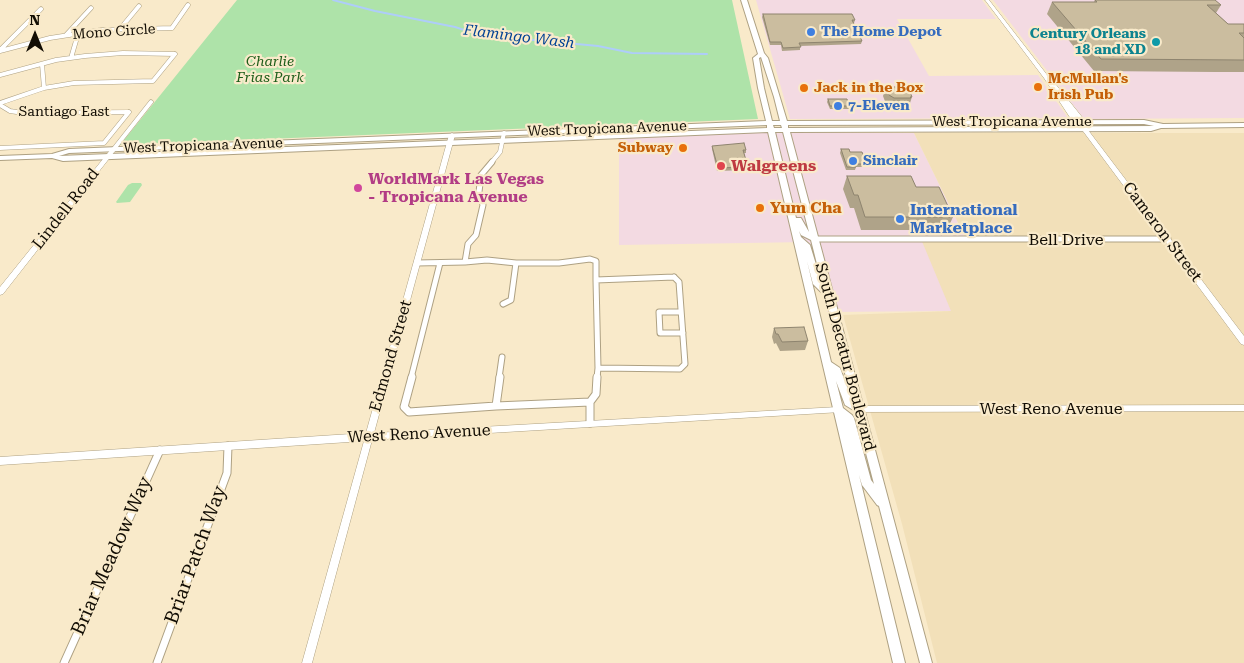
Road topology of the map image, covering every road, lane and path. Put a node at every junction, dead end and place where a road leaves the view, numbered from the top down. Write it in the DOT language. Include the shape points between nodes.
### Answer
graph roads {
  1 [pos="744,0"];
  2 [pos="987,0"];
  3 [pos="188,5"];
  4 [pos="139,6"];
  5 [pos="91,8"];
  6 [pos="41,9"];
  7 [pos="120,29"];
  8 [pos="78,34"];
  9 [pos="66,35"];
  10 [pos="0,51"];
  11 [pos="761,54"];
  12 [pos="70,58"];
  13 [pos="42,64"];
  14 [pos="0,75"];
  15 [pos="44,88"];
  16 [pos="151,102"];
  17 [pos="0,104"];
  18 [pos="926,122"];
  19 [pos="1079,122"];
  20 [pos="770,126"];
  21 [pos="784,126"];
  22 [pos="1163,126"];
  23 [pos="1244,126"];
  24 [pos="867,129"];
  25 [pos="1084,129"];
  26 [pos="504,133"];
  27 [pos="585,134"];
  28 [pos="358,139"];
  29 [pos="451,139"];
  30 [pos="502,141"];
  31 [pos="244,144"];
  32 [pos="233,145"];
  33 [pos="355,147"];
  34 [pos="0,148"];
  35 [pos="113,150"];
  36 [pos="229,152"];
  37 [pos="240,152"];
  38 [pos="52,156"];
  39 [pos="107,157"];
  40 [pos="0,158"];
  41 [pos="788,203"];
  42 [pos="797,238"];
  43 [pos="815,239"];
  44 [pos="1168,239"];
  45 [pos="440,262"];
  46 [pos="464,262"];
  47 [pos="417,263"];
  48 [pos="516,263"];
  49 [pos="596,280"];
  50 [pos="0,292"];
  51 [pos="828,294"];
  52 [pos="503,304"];
  53 [pos="681,312"];
  54 [pos="683,333"];
  55 [pos="1244,342"];
  56 [pos="502,357"];
  57 [pos="826,363"];
  58 [pos="598,368"];
  59 [pos="590,402"];
  60 [pos="496,406"];
  61 [pos="1244,408"];
  62 [pos="859,409"];
  63 [pos="838,410"];
  64 [pos="590,423"];
  65 [pos="368,437"];
  66 [pos="228,446"];
  67 [pos="160,450"];
  68 [pos="0,461"];
  69 [pos="884,506"];
  70 [pos="64,663"];
  71 [pos="156,663"];
  72 [pos="307,663"];
  73 [pos="899,663"];
  74 [pos="926,663"];
  1 -- 11 [label="main road, South Decatur Boulevard"];
  2 -- 19 [label="street, Cameron Street"];
  3 -- 7 [label="street, Mono Circle" via="172,28"];
  4 -- 7 [label="street"];
  5 -- 9 [label="street"];
  6 -- 10 [label="street"];
  7 -- 8 [label="street, Mono Circle"];
  8 -- 9 [label="street, Mono Circle"];
  8 -- 12 [label="street"];
  9 -- 10 [label="street, Mono Circle"];
  11 -- 20 [label="main road, South Decatur Boulevard" via="756,58"];
  11 -- 21 [label="main road, South Decatur Boulevard" via="765,58"];
  12 -- 13 [label="street"];
  12 -- 15 [label="street" via="104,54 176,54 153,81 74,83"];
  13 -- 14 [label="street"];
  13 -- 15 [label="street"];
  15 -- 17 [label="street"];
  16 -- 35 [label="street, Lindell Road"];
  17 -- 34 [label="street, Santiago East" via="10,112 24,113 130,112 104,143"];
  18 -- 19 [label="main road, West Tropicana Avenue"];
  18 -- 21 [label="main road, West Tropicana Avenue"];
  18 -- 24 [label="main road"];
  19 -- 22 [label="main road, West Tropicana Avenue" via="1144,122"];
  19 -- 25 [label="street, Cameron Street"];
  20 -- 21 [label="main road, West Tropicana Avenue"];
  20 -- 27 [label="main road, West Tropicana Avenue"];
  20 -- 41 [label="main road, South Decatur Boulevard"];
  21 -- 24 [label="main road, West Tropicana Avenue"];
  21 -- 43 [label="main road, South Decatur Boulevard"];
  22 -- 23 [label="main road, West Tropicana Avenue"];
  22 -- 25 [label="main road, West Tropicana Avenue" via="1151,129"];
  24 -- 25 [label="main road, West Tropicana Avenue"];
  25 -- 44 [label="street, Cameron Street"];
  26 -- 27 [label="main road, West Tropicana Avenue"];
  26 -- 29 [label="main road, West Tropicana Avenue"];
  26 -- 30 [label="street"];
  27 -- 30 [label="main road, West Tropicana Avenue"];
  28 -- 29 [label="main road, West Tropicana Avenue"];
  28 -- 31 [label="main road, West Tropicana Avenue"];
  28 -- 33 [label="main road"];
  29 -- 30 [label="main road, West Tropicana Avenue"];
  29 -- 33 [label="main road, West Tropicana Avenue"];
  29 -- 47 [label="street, Edmond Street"];
  30 -- 46 [label="street" via="500,152 481,175 479,192 483,205 476,235 468,244"];
  31 -- 32 [label="main road, West Tropicana Avenue"];
  31 -- 37 [label="main road"];
  32 -- 35 [label="main road, West Tropicana Avenue"];
  32 -- 36 [label="main road"];
  33 -- 37 [label="main road, West Tropicana Avenue"];
  35 -- 38 [label="main road, West Tropicana Avenue"];
  35 -- 39 [label="street, Lindell Road"];
  36 -- 37 [label="main road, West Tropicana Avenue"];
  36 -- 39 [label="main road, West Tropicana Avenue"];
  38 -- 39 [label="main road, West Tropicana Avenue" via="63,159"];
  38 -- 40 [label="main road, West Tropicana Avenue"];
  39 -- 50 [label="street, Lindell Road"];
  41 -- 42 [label="main road, South Decatur Boulevard"];
  41 -- 43 [label="main road" via="795,210 804,234"];
  42 -- 51 [label="main road" via="806,245 817,284"];
  42 -- 57 [label="main road, South Decatur Boulevard"];
  43 -- 44 [label="street, Bell Drive"];
  43 -- 51 [label="main road, South Decatur Boulevard"];
  44 -- 55 [label="street, Cameron Street"];
  45 -- 46 [label="street"];
  45 -- 47 [label="street"];
  45 -- 60 [label="street" via="404,407 409,412"];
  46 -- 48 [label="street"];
  47 -- 65 [label="street, Edmond Street"];
  48 -- 49 [label="street" via="559,263 590,258 596,261"];
  48 -- 52 [label="street" via="511,300"];
  49 -- 53 [label="street" via="674,277 679,282"];
  49 -- 58 [label="street"];
  51 -- 62 [label="main road, South Decatur Boulevard"];
  53 -- 54 [label="street"];
  53 -- 54 [label="street" via="659,312 659,326 660,333"];
  54 -- 58 [label="street" via="685,364 680,369"];
  56 -- 60 [label="street"];
  57 -- 62 [label="main road" via="837,371 848,402"];
  57 -- 63 [label="main road, South Decatur Boulevard"];
  58 -- 59 [label="street" via="596,394"];
  59 -- 60 [label="street"];
  59 -- 64 [label="street"];
  61 -- 62 [label="street, West Reno Avenue"];
  62 -- 69 [label="main road, South Decatur Boulevard"];
  63 -- 64 [label="street, West Reno Avenue"];
  63 -- 69 [label="main road" via="849,418 866,482"];
  63 -- 73 [label="main road, South Decatur Boulevard"];
  64 -- 65 [label="street, West Reno Avenue"];
  65 -- 66 [label="street, West Reno Avenue"];
  65 -- 72 [label="street, Edmond Street"];
  66 -- 67 [label="street, West Reno Avenue"];
  66 -- 71 [label="street, Briar Patch Way" via="227,473"];
  67 -- 68 [label="street, West Reno Avenue"];
  67 -- 70 [label="street, Briar Meadow Way"];
  69 -- 74 [label="main road, South Decatur Boulevard"];
}
